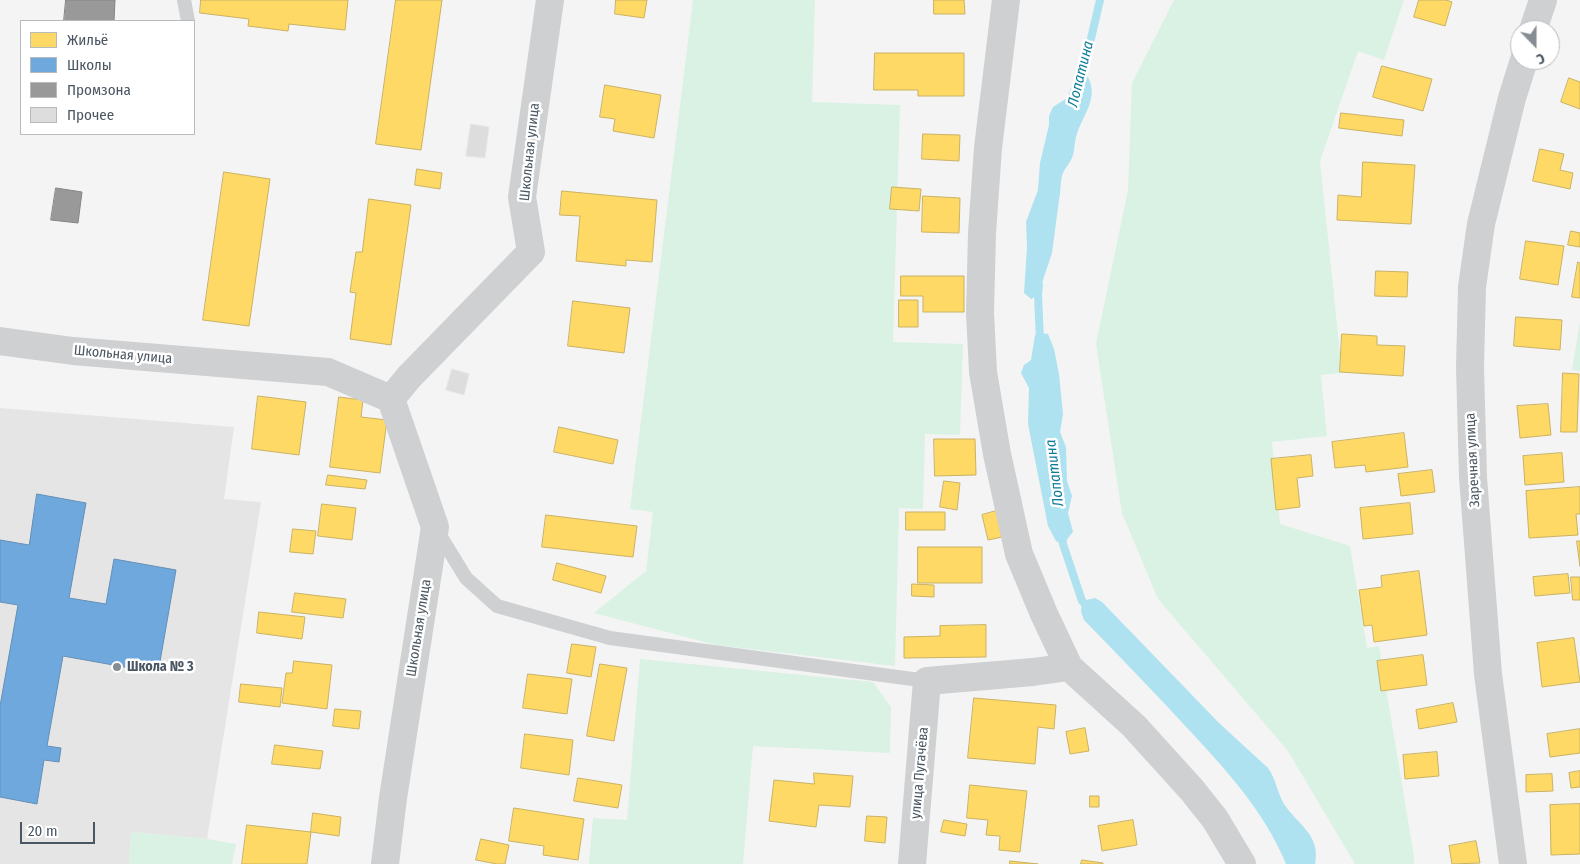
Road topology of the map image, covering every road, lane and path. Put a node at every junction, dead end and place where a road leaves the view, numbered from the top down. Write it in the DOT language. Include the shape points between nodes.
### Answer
graph roads {
  1 [pos="184,0"];
  2 [pos="550,0"];
  3 [pos="1006,0"];
  4 [pos="1543,0"];
  5 [pos="188,20"];
  6 [pos="1536,20"];
  7 [pos="1521,70"];
  8 [pos="0,341"];
  9 [pos="391,399"];
  10 [pos="435,526"];
  11 [pos="1069,667"];
  12 [pos="927,681"];
  13 [pos="385,864"];
  14 [pos="912,864"];
  15 [pos="1242,864"];
  16 [pos="1513,864"];
  1 -- 5 [label="lane"];
  2 -- 9 [label="street, Школьная улица" via="522,197 531,252"];
  3 -- 11 [label="street" via="988,148 982,233 980,313 983,372 1019,554"];
  4 -- 6 [label="street"];
  7 -- 16 [label="street, Заречная улица" via="1481,224 1472,288 1470,367 1473,477 1488,674"];
  8 -- 9 [label="street, Школьная улица" via="73,351 328,372"];
  9 -- 10 [label="street, Школьная улица"];
  10 -- 12 [label="lane" via="466,578 497,606 610,638"];
  10 -- 13 [label="street, Школьная улица"];
  11 -- 12 [label="street"];
  11 -- 15 [label="street" via="1134,726 1192,790 1215,819"];
  12 -- 14 [label="street, улица Пугачёва"];
}
